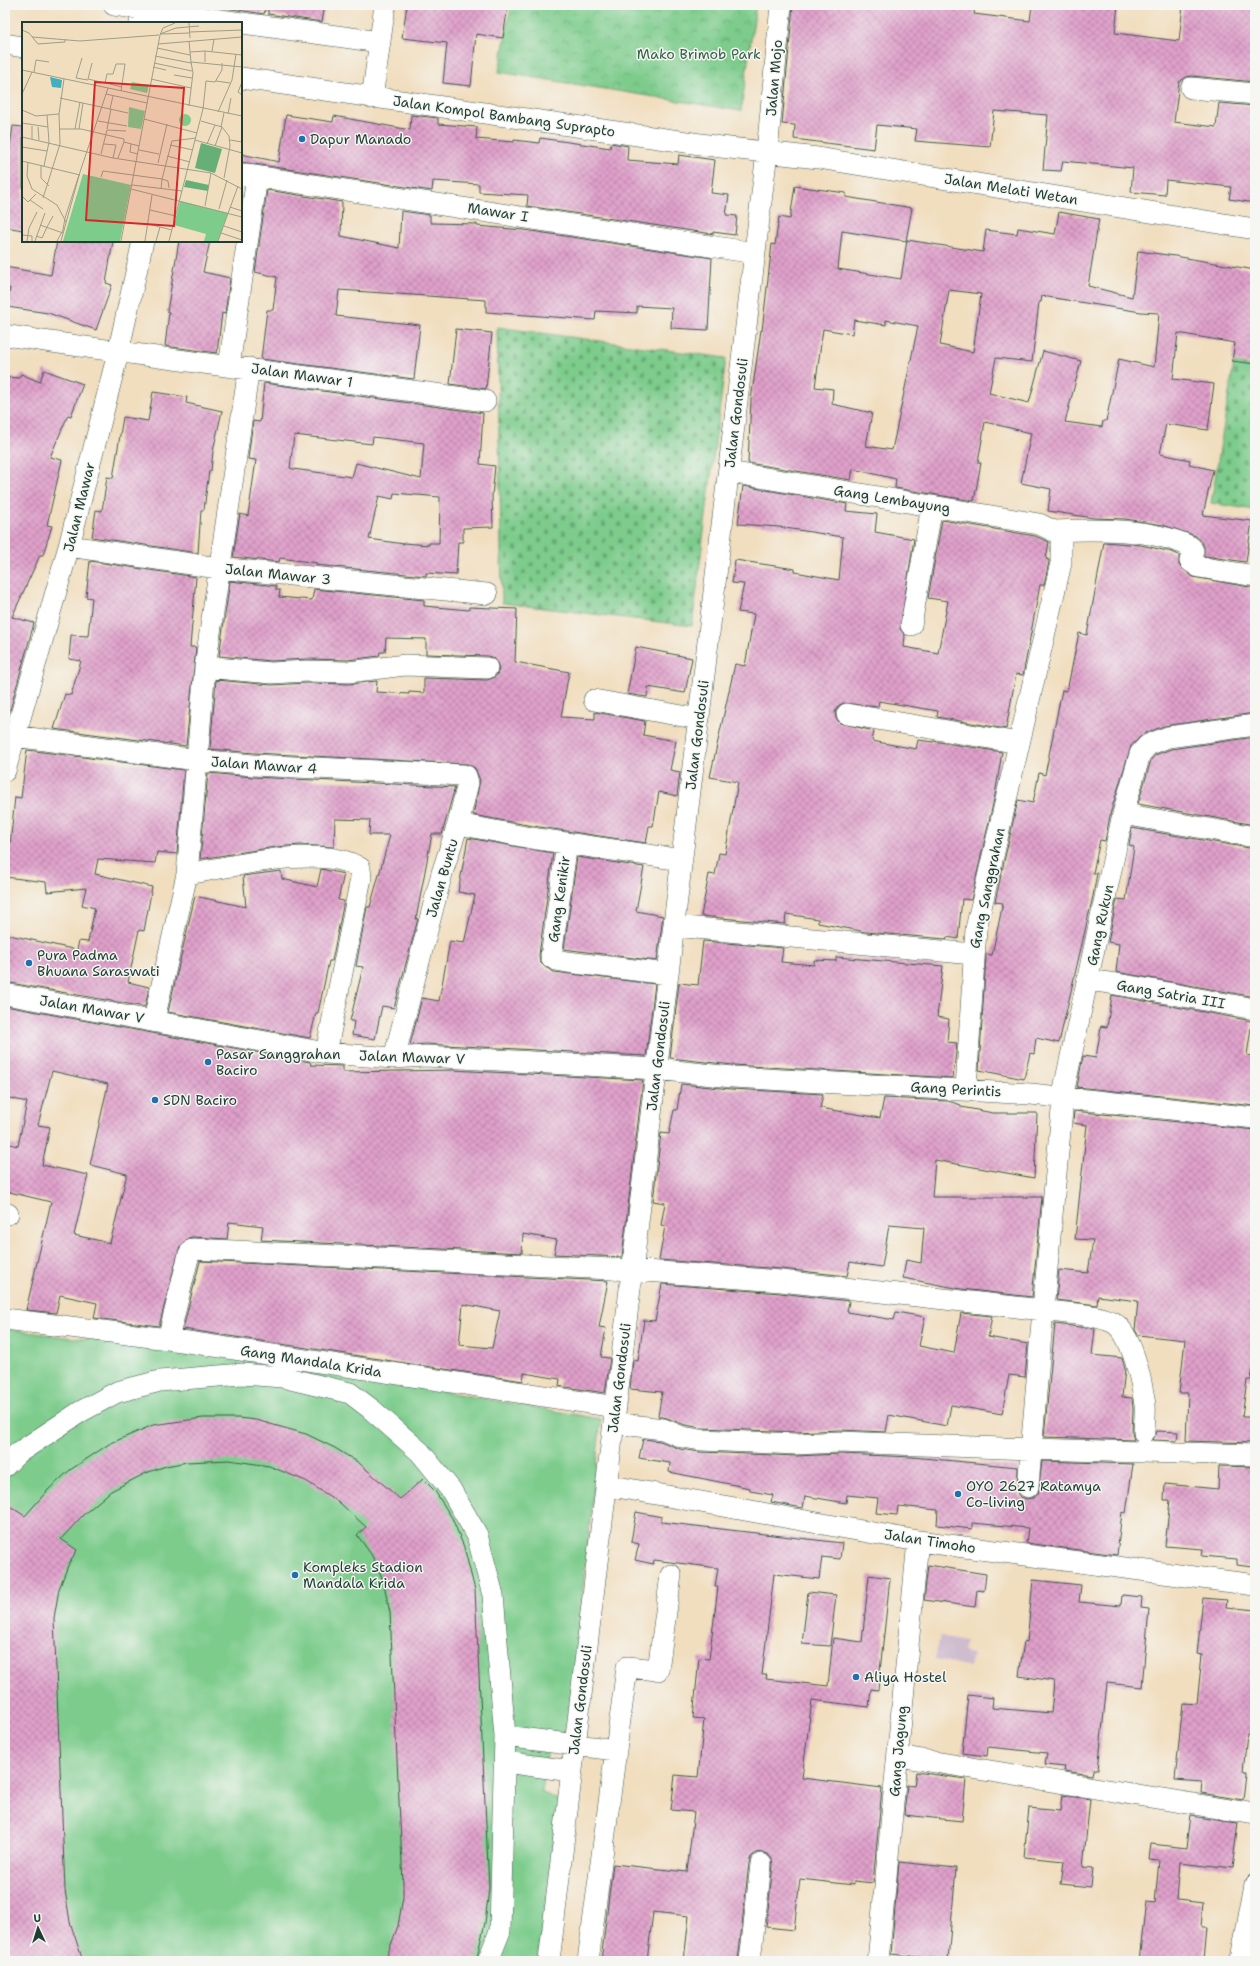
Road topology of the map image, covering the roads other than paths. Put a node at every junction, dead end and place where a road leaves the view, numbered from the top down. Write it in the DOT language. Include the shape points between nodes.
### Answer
graph roads {
  1 [pos="114,5"];
  2 [pos="385,5"];
  3 [pos="781,5"];
  4 [pos="141,12"];
  5 [pos="221,22"];
  6 [pos="242,25"];
  7 [pos="380,42"];
  8 [pos="5,44"];
  9 [pos="22,47"];
  10 [pos="242,78"];
  11 [pos="1191,88"];
  12 [pos="1255,94"];
  13 [pos="372,98"];
  14 [pos="767,152"];
  15 [pos="249,175"];
  16 [pos="1255,229"];
  17 [pos="143,242"];
  18 [pos="242,242"];
  19 [pos="242,242"];
  20 [pos="755,253"];
  21 [pos="5,335"];
  22 [pos="118,353"];
  23 [pos="229,366"];
  24 [pos="249,368"];
  25 [pos="485,401"];
  26 [pos="729,472"];
  27 [pos="932,506"];
  28 [pos="1055,531"];
  29 [pos="69,546"];
  30 [pos="218,568"];
  31 [pos="1255,576"];
  32 [pos="487,594"];
  33 [pos="911,625"];
  34 [pos="205,667"];
  35 [pos="487,668"];
  36 [pos="594,700"];
  37 [pos="847,714"];
  38 [pos="699,719"];
  39 [pos="1255,725"];
  40 [pos="10,735"];
  41 [pos="1019,743"];
  42 [pos="196,760"];
  43 [pos="5,770"];
  44 [pos="1123,814"];
  45 [pos="458,824"];
  46 [pos="1255,837"];
  47 [pos="567,844"];
  48 [pos="682,860"];
  49 [pos="187,874"];
  50 [pos="674,926"];
  51 [pos="973,954"];
  52 [pos="668,974"];
  53 [pos="1088,980"];
  54 [pos="5,994"];
  55 [pos="1255,1009"];
  56 [pos="154,1020"];
  57 [pos="326,1053"];
  58 [pos="394,1058"];
  59 [pos="656,1069"];
  60 [pos="966,1089"];
  61 [pos="1063,1096"];
  62 [pos="1255,1118"];
  63 [pos="632,1270"];
  64 [pos="1043,1310"];
  65 [pos="5,1319"];
  66 [pos="168,1339"];
  67 [pos="615,1415"];
  68 [pos="1144,1433"];
  69 [pos="1031,1450"];
  70 [pos="1255,1455"];
  71 [pos="5,1466"];
  72 [pos="606,1485"];
  73 [pos="1028,1487"];
  74 [pos="918,1541"];
  75 [pos="671,1575"];
  76 [pos="1255,1585"];
  77 [pos="506,1736"];
  78 [pos="575,1745"];
  79 [pos="615,1750"];
  80 [pos="898,1756"];
  81 [pos="505,1762"];
  82 [pos="572,1771"];
  83 [pos="1255,1814"];
  84 [pos="762,1864"];
  85 [pos="1255,1883"];
  86 [pos="884,1960"];
  87 [pos="488,1961"];
  88 [pos="549,1961"];
  89 [pos="588,1961"];
  90 [pos="750,1961"];
  91 [pos="1241,1961"];
  1 -- 4 [label="street"];
  2 -- 7 [label="street"];
  3 -- 14 [label="street, Jalan Mojo"];
  4 -- 5 [label="street"];
  6 -- 7 [label="street"];
  7 -- 13 [label="street"];
  8 -- 9 [label="street"];
  10 -- 13 [label="street, Jalan Kompol Bambang Suprapto"];
  11 -- 12 [label="street"];
  13 -- 14 [label="street, Jalan Kompol Bambang Suprapto"];
  14 -- 16 [label="street, Jalan Melati Wetan" via="818,158"];
  14 -- 20 [label="street, Jalan Gondosuli"];
  15 -- 19 [label="street"];
  15 -- 20 [label="street, Mawar I"];
  17 -- 22 [label="street, Jalan Mawar"];
  18 -- 23 [label="street"];
  20 -- 26 [label="street, Jalan Gondosuli"];
  21 -- 22 [label="street, Jalan Mawar 1"];
  22 -- 23 [label="street, Jalan Mawar 1"];
  22 -- 29 [label="street, Jalan Mawar"];
  23 -- 24 [label="street, Jalan Mawar 1"];
  24 -- 25 [label="street, Jalan Mawar 1"];
  24 -- 30 [label="street"];
  26 -- 27 [label="street, Gang Lembayung"];
  26 -- 38 [label="street, Jalan Gondosuli"];
  27 -- 28 [label="street, Gang Lembayung" via="1039,524"];
  27 -- 33 [label="street"];
  28 -- 31 [label="street" via="1102,529 1151,535 1192,548 1190,560 1195,565"];
  28 -- 41 [label="street, Gang Sanggrahan" via="1060,534 1061,539 1061,563"];
  29 -- 30 [label="street, Jalan Mawar 3"];
  29 -- 40 [label="street, Jalan Mawar"];
  30 -- 32 [label="street, Jalan Mawar 3"];
  30 -- 34 [label="street"];
  34 -- 35 [label="street" via="271,673 349,672 405,665"];
  34 -- 42 [label="street"];
  36 -- 38 [label="street"];
  37 -- 41 [label="street"];
  38 -- 48 [label="street, Jalan Gondosuli"];
  39 -- 44 [label="street, Gang Rukun" via="1168,737 1148,745 1140,754"];
  40 -- 42 [label="street, Jalan Mawar 4"];
  40 -- 43 [label="street, Jalan Mawar"];
  41 -- 51 [label="street, Gang Sanggrahan" via="976,929"];
  42 -- 45 [label="street, Jalan Mawar 4" via="463,775 466,776 468,783"];
  42 -- 49 [label="street"];
  44 -- 46 [label="street"];
  44 -- 53 [label="street, Gang Rukun"];
  45 -- 47 [label="street, Jalan Buntu"];
  45 -- 58 [label="street, Jalan Buntu" via="442,873"];
  47 -- 48 [label="street, Jalan Buntu"];
  47 -- 52 [label="street, Gang Kenikir" via="551,957 567,962"];
  48 -- 50 [label="street, Jalan Gondosuli"];
  49 -- 56 [label="street"];
  49 -- 57 [label="street" via="283,858 318,856 336,858 360,868 361,878"];
  50 -- 51 [label="street, Gang Sanggrahan"];
  50 -- 52 [label="street, Jalan Gondosuli"];
  51 -- 60 [label="street"];
  52 -- 59 [label="street, Jalan Gondosuli"];
  53 -- 55 [label="street, Gang Satria III" via="1132,985"];
  53 -- 61 [label="street, Gang Rukun"];
  54 -- 56 [label="street, Jalan Mawar V"];
  56 -- 57 [label="street, Jalan Mawar V"];
  57 -- 58 [label="street, Jalan Mawar V"];
  58 -- 59 [label="street, Jalan Mawar V" via="425,1056"];
  59 -- 60 [label="street, Gang Perintis" via="732,1077"];
  59 -- 63 [label="street, Jalan Gondosuli"];
  60 -- 61 [label="street, Gang Perintis"];
  61 -- 62 [label="street, Gang Perintis"];
  61 -- 64 [label="street, Gang Rukun"];
  63 -- 64 [label="street" via="781,1281"];
  63 -- 66 [label="street" via="193,1249 189,1254"];
  63 -- 67 [label="street, Jalan Gondosuli"];
  64 -- 68 [label="street" via="1103,1318 1124,1331 1131,1344 1145,1406"];
  64 -- 69 [label="street, Gang Rukun"];
  65 -- 66 [label="street, Gang Mandala Krida"];
  66 -- 67 [label="street, Gang Mandala Krida"];
  67 -- 69 [label="street, Gang Mandala Krida" via="682,1437 701,1440 796,1444 840,1442"];
  67 -- 72 [label="street, Jalan Gondosuli"];
  69 -- 70 [label="street, Gang Mandala Krida"];
  69 -- 73 [label="street, Gang Rukun"];
  71 -- 77 [label="street" via="18,1453 80,1412 117,1392 160,1381 242,1374 282,1377 350,1393 420,1452 451,1490 477,1535 493,1595"];
  72 -- 74 [label="street, Jalan Timoho"];
  72 -- 78 [label="street, Jalan Gondosuli"];
  74 -- 76 [label="street, Jalan Timoho"];
  74 -- 80 [label="street, Gang Jagung"];
  75 -- 79 [label="street" via="658,1670 627,1667"];
  77 -- 78 [label="street"];
  77 -- 81 [label="street"];
  78 -- 79 [label="street"];
  78 -- 82 [label="street, Jalan Gondosuli"];
  79 -- 89 [label="street"];
  80 -- 83 [label="street"];
  80 -- 86 [label="street, Gang Jagung"];
  81 -- 82 [label="street"];
  81 -- 87 [label="street" via="500,1931"];
  82 -- 88 [label="street, Jalan Gondosuli"];
  84 -- 90 [label="street"];
  85 -- 91 [label="street"];
}
